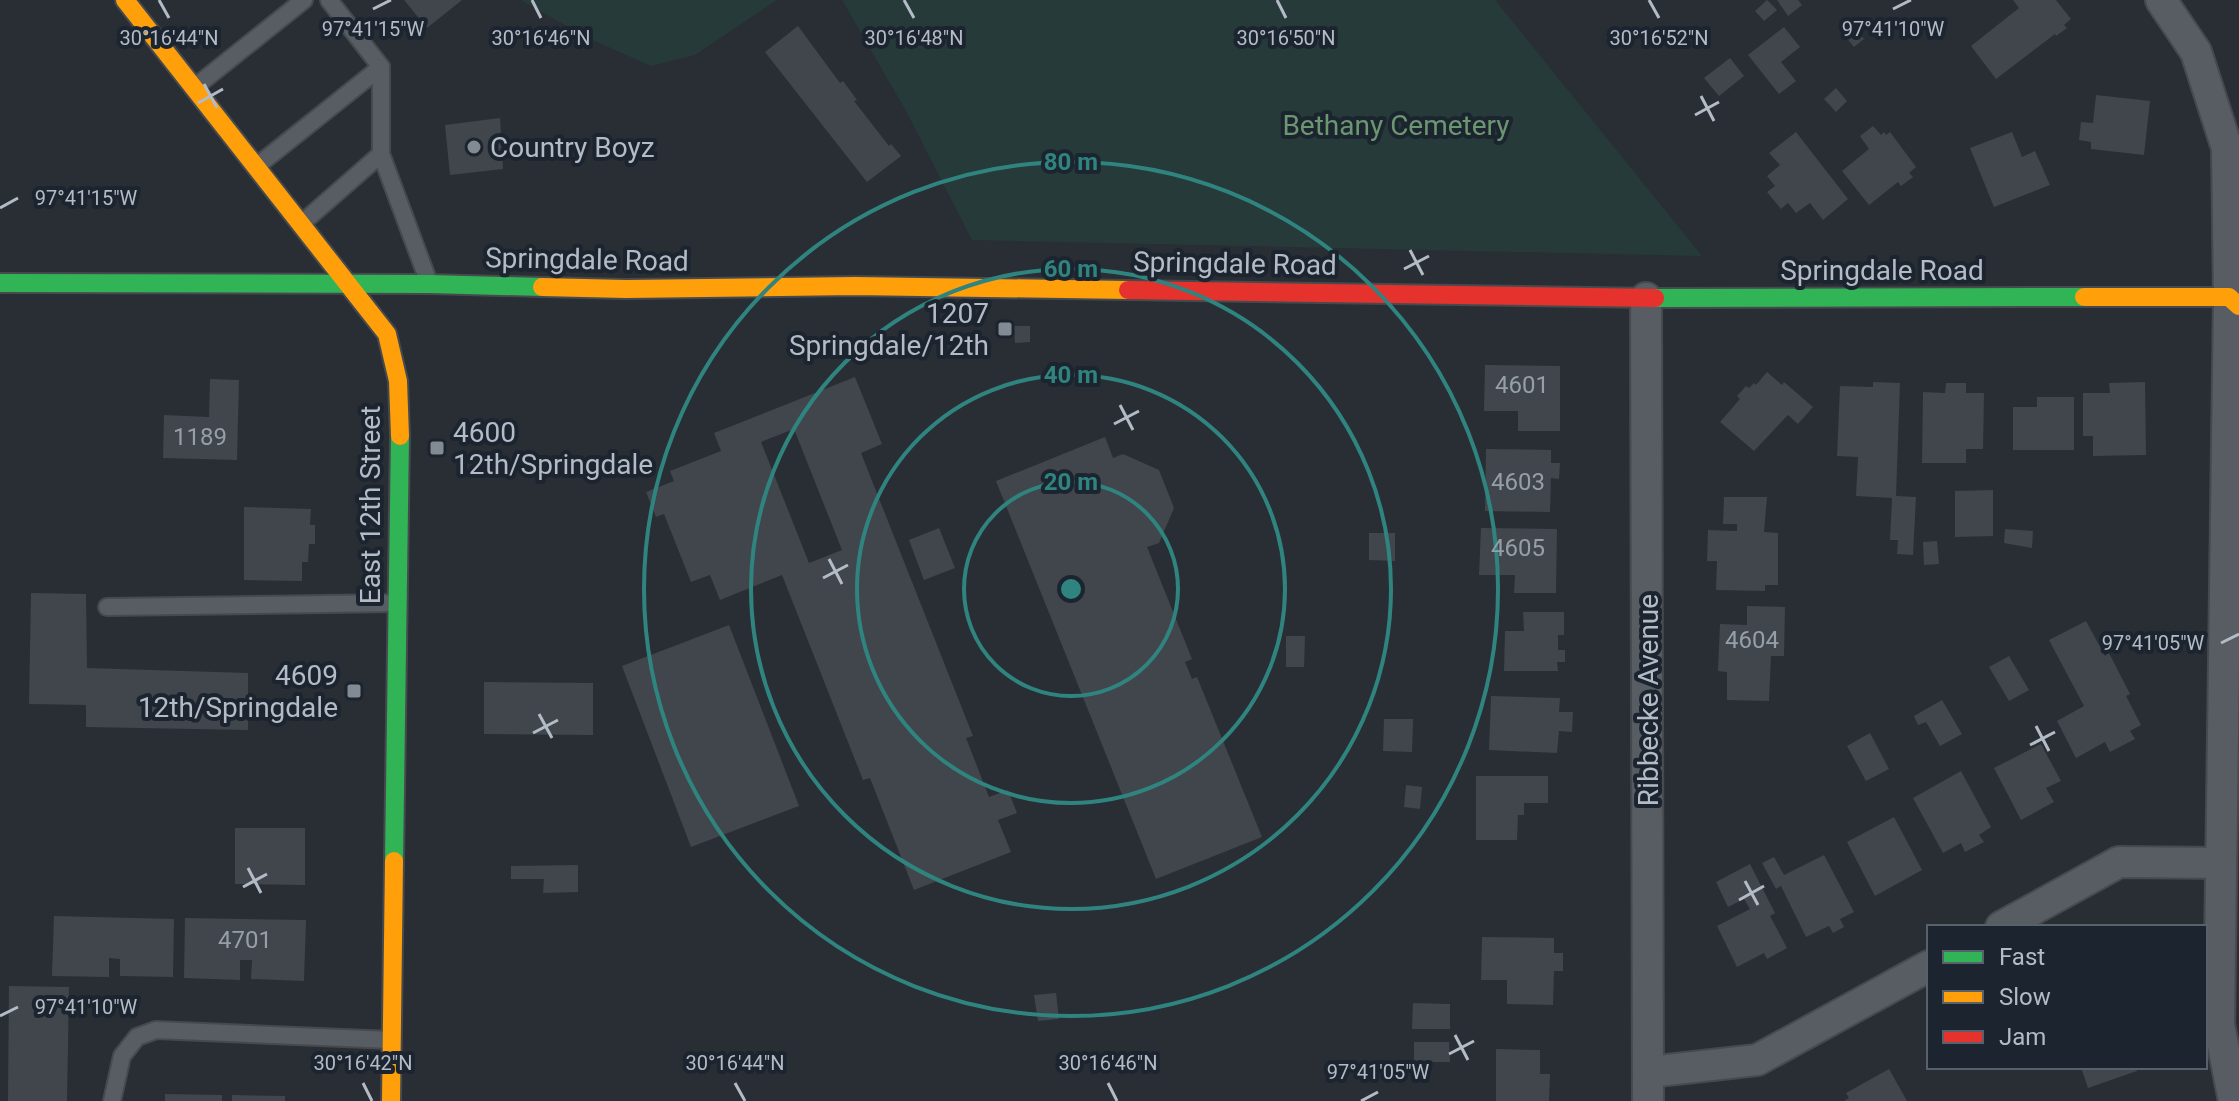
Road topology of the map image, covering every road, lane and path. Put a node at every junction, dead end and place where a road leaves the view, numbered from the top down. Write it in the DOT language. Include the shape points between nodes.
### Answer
graph roads {
  1 [pos="125,0"];
  2 [pos="304,0"];
  3 [pos="329,0"];
  4 [pos="2161,0"];
  5 [pos="381,67"];
  6 [pos="194,88"];
  7 [pos="381,154"];
  8 [pos="256,166"];
  9 [pos="301,224"];
  10 [pos="0,283"];
  11 [pos="347,284"];
  12 [pos="430,284"];
  13 [pos="2236,297"];
  14 [pos="1646,298"];
  15 [pos="397,603"];
  16 [pos="107,607"];
  17 [pos="2221,863"];
  18 [pos="2005,925"];
  19 [pos="1927,967"];
  20 [pos="392,1040"];
  21 [pos="1648,1086"];
  22 [pos="112,1101"];
  23 [pos="391,1101"];
  24 [pos="2234,1101"];
  1 -- 6 [label="main road, East 12th Street"];
  2 -- 6 [label="lane"];
  3 -- 5 [label="lane"];
  4 -- 13 [label="street" via="2196,52 2227,148"];
  5 -- 7 [label="lane"];
  5 -- 8 [label="lane"];
  6 -- 8 [label="main road, East 12th Street"];
  7 -- 9 [label="lane"];
  7 -- 12 [label="lane"];
  8 -- 9 [label="main road, East 12th Street"];
  9 -- 11 [label="main road, East 12th Street"];
  10 -- 11 [label="main road, Springdale Road"];
  11 -- 12 [label="main road, Springdale Road"];
  11 -- 15 [label="main road, East 12th Street" via="387,334 398,381"];
  12 -- 14 [label="main road, Springdale Road"];
  13 -- 14 [label="main road, Springdale Road"];
  13 -- 17 [label="street"];
  14 -- 21 [label="street, Ribbecke Avenue"];
  15 -- 16 [label="lane"];
  15 -- 20 [label="main road, East 12th Street"];
  17 -- 18 [label="street" via="2119,862"];
  17 -- 24 [label="street" via="2219,1025"];
  19 -- 21 [label="street" via="1757,1060"];
  20 -- 22 [label="lane" via="156,1030 137,1037 122,1056"];
  20 -- 23 [label="main road, East 12th Street"];
}
